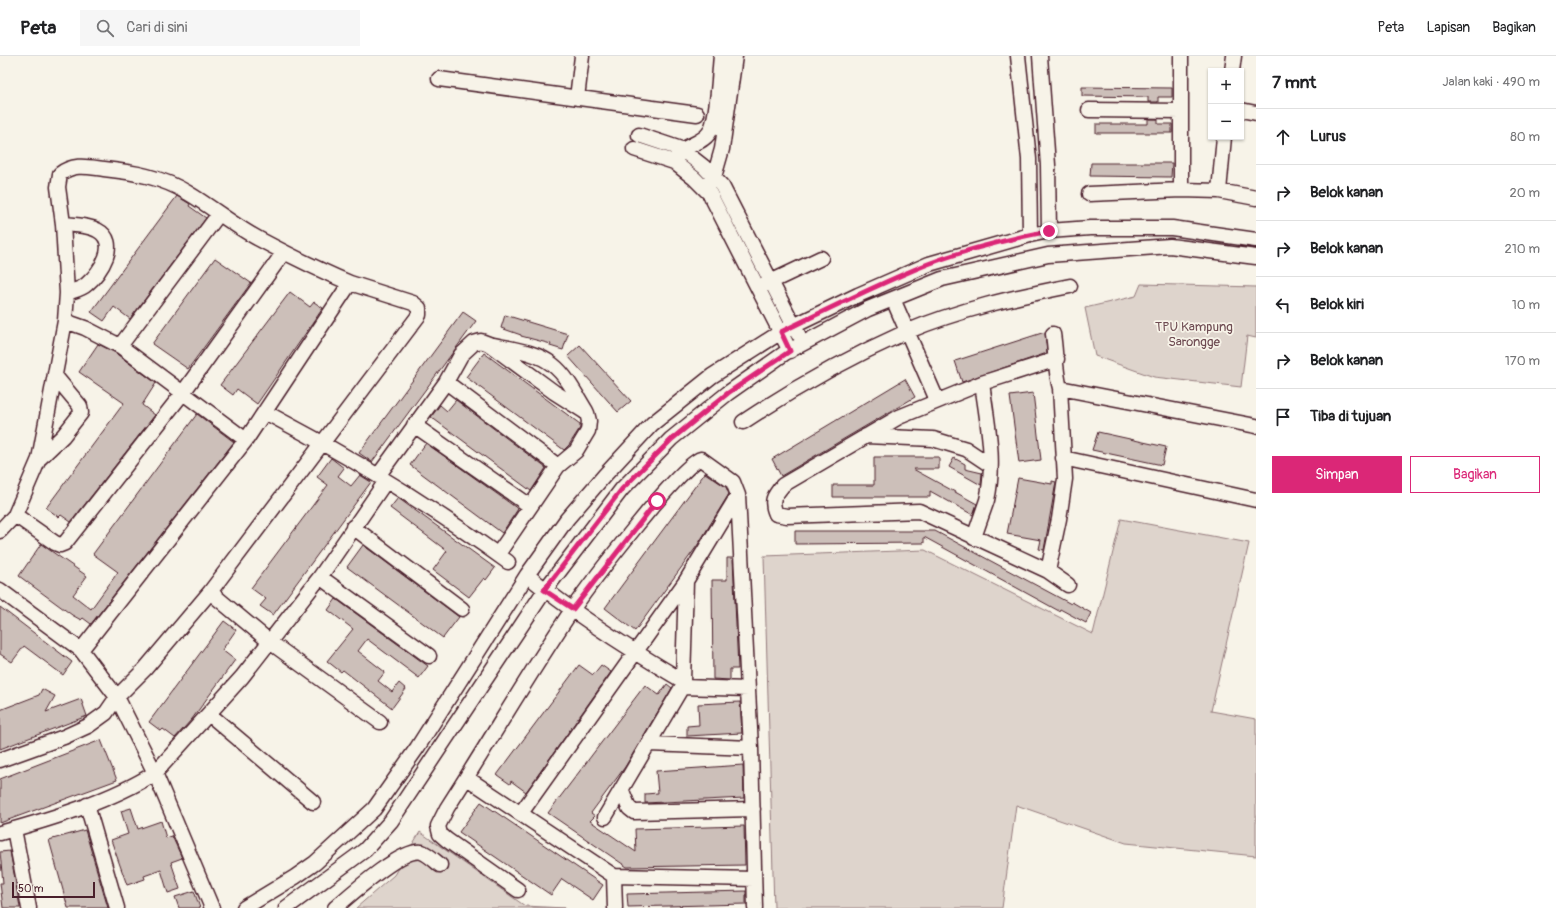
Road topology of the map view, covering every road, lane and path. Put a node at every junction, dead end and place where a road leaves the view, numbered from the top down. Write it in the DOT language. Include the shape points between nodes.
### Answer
graph roads {
  1 [pos="582,56"];
  2 [pos="721,56"];
  3 [pos="735,56"];
  4 [pos="1018,56"];
  5 [pos="1040,56"];
  6 [pos="1181,56"];
  7 [pos="1234,56"];
  8 [pos="1232,68"];
  9 [pos="439,79"];
  10 [pos="577,98"];
  11 [pos="1089,110"];
  12 [pos="1181,111"];
  13 [pos="1244,111"];
  14 [pos="697,114"];
  15 [pos="1256,114"];
  16 [pos="639,135"];
  17 [pos="1028,135"];
  18 [pos="1046,135"];
  19 [pos="1224,140"];
  20 [pos="634,149"];
  21 [pos="681,149"];
  22 [pos="674,162"];
  23 [pos="714,177"];
  24 [pos="703,187"];
  25 [pos="1180,190"];
  26 [pos="1219,191"];
  27 [pos="1089,194"];
  28 [pos="1256,198"];
  29 [pos="219,214"];
  30 [pos="63,224"];
  31 [pos="1090,228"];
  32 [pos="1049,231"];
  33 [pos="1030,235"];
  34 [pos="1256,240"];
  35 [pos="1093,250"];
  36 [pos="284,252"];
  37 [pos="1256,257"];
  38 [pos="821,258"];
  39 [pos="771,282"];
  40 [pos="350,283"];
  41 [pos="1070,286"];
  42 [pos="758,288"];
  43 [pos="67,293"];
  44 [pos="893,299"];
  45 [pos="65,321"];
  46 [pos="794,326"];
  47 [pos="781,332"];
  48 [pos="907,332"];
  49 [pos="1053,334"];
  50 [pos="490,344"];
  51 [pos="804,344"];
  52 [pos="120,346"];
  53 [pos="790,351"];
  54 [pos="1057,359"];
  55 [pos="54,376"];
  56 [pos="446,382"];
  57 [pos="982,383"];
  58 [pos="1060,388"];
  59 [pos="182,394"];
  60 [pos="937,400"];
  61 [pos="265,412"];
  62 [pos="587,413"];
  63 [pos="743,422"];
  64 [pos="414,425"];
  65 [pos="1256,426"];
  66 [pos="866,436"];
  67 [pos="246,440"];
  68 [pos="323,442"];
  69 [pos="1064,458"];
  70 [pos="40,459"];
  71 [pos="990,465"];
  72 [pos="558,466"];
  73 [pos="382,478"];
  74 [pos="738,495"];
  75 [pos="1256,500"];
  76 [pos="530,506"];
  77 [pos="15,515"];
  78 [pos="353,527"];
  79 [pos="0,531"];
  80 [pos="974,538"];
  81 [pos="1048,571"];
  82 [pos="527,575"];
  83 [pos="320,577"];
  84 [pos="686,581"];
  85 [pos="1068,584"];
  86 [pos="0,590"];
  87 [pos="544,590"];
  88 [pos="210,592"];
  89 [pos="462,609"];
  90 [pos="573,609"];
  91 [pos="270,642"];
  92 [pos="82,650"];
  93 [pos="636,653"];
  94 [pos="429,656"];
  95 [pos="683,684"];
  96 [pos="748,689"];
  97 [pos="116,697"];
  98 [pos="209,714"];
  99 [pos="380,722"];
  100 [pos="649,744"];
  101 [pos="751,748"];
  102 [pos="0,760"];
  103 [pos="155,773"];
  104 [pos="466,778"];
  105 [pos="622,790"];
  106 [pos="313,802"];
  107 [pos="87,805"];
  108 [pos="753,809"];
  109 [pos="521,813"];
  110 [pos="605,817"];
  111 [pos="7,831"];
  112 [pos="440,865"];
  113 [pos="614,876"];
  114 [pos="754,879"];
  115 [pos="518,890"];
  116 [pos="29,908"];
  117 [pos="117,908"];
  118 [pos="212,908"];
  119 [pos="244,908"];
  120 [pos="286,908"];
  121 [pos="335,908"];
  122 [pos="615,908"];
  123 [pos="755,908"];
  1 -- 10 [label="street"];
  2 -- 21 [label="street" via="714,120 709,133 700,141"];
  3 -- 23 [label="street" via="722,149"];
  4 -- 17 [label="street"];
  5 -- 18 [label="street"];
  6 -- 12 [label="street"];
  7 -- 8 [label="street"];
  9 -- 10 [label="street"];
  10 -- 14 [label="street"];
  11 -- 12 [label="street"];
  12 -- 25 [label="street"];
  13 -- 15 [label="street"];
  16 -- 21 [label="street"];
  17 -- 18 [label="street"];
  17 -- 33 [label="street"];
  18 -- 32 [label="street"];
  19 -- 26 [label="street"];
  20 -- 22 [label="street"];
  21 -- 22 [label="street"];
  21 -- 23 [label="street"];
  22 -- 24 [label="street"];
  23 -- 24 [label="street"];
  23 -- 39 [label="street" via="722,186"];
  24 -- 42 [label="street" via="710,194"];
  25 -- 26 [label="street"];
  25 -- 27 [label="street"];
  26 -- 28 [label="street"];
  29 -- 30 [label="street" via="187,192 152,177 136,172 80,166 66,169 60,174 58,187"];
  29 -- 36 [label="street"];
  29 -- 52 [label="street"];
  30 -- 43 [label="street"];
  30 -- 43 [label="street" via="97,230 106,237 109,250 103,265 86,285"];
  31 -- 32 [label="street"];
  31 -- 34 [label="street" via="1172,228"];
  31 -- 35 [label="street"];
  32 -- 33 [label="street"];
  33 -- 46 [label="street" via="929,264"];
  35 -- 37 [label="street" via="1170,246"];
  35 -- 44 [label="street" via="1048,256 942,279"];
  36 -- 40 [label="street"];
  36 -- 59 [label="street"];
  38 -- 39 [label="street"];
  39 -- 42 [label="street"];
  39 -- 46 [label="street"];
  40 -- 61 [label="street"];
  40 -- 68 [label="street" via="413,303 419,308 419,315"];
  41 -- 48 [label="street" via="976,308"];
  42 -- 47 [label="street"];
  43 -- 45 [label="street"];
  44 -- 48 [label="street"];
  44 -- 51 [label="street" via="868,309"];
  45 -- 52 [label="street"];
  45 -- 55 [label="street"];
  46 -- 47 [label="street"];
  46 -- 51 [label="street"];
  47 -- 53 [label="street"];
  47 -- 82 [label="street" via="712,376 652,424 567,519"];
  48 -- 60 [label="street"];
  48 -- 63 [label="street" via="859,355"];
  49 -- 54 [label="street"];
  50 -- 56 [label="street" via="481,341 474,343 461,355"];
  50 -- 62 [label="street" via="554,392"];
  50 -- 62 [label="street" via="519,350 554,365"];
  51 -- 53 [label="street"];
  52 -- 59 [label="street"];
  53 -- 87 [label="street" via="728,393 672,439 622,489"];
  54 -- 57 [label="street"];
  54 -- 58 [label="street"];
  55 -- 70 [label="street"];
  55 -- 70 [label="street" via="80,406 81,413"];
  56 -- 64 [label="street"];
  56 -- 72 [label="street"];
  57 -- 60 [label="street"];
  57 -- 71 [label="street" via="991,450"];
  58 -- 65 [label="street"];
  58 -- 69 [label="street"];
  59 -- 67 [label="street"];
  59 -- 77 [label="street" via="65,543 55,543"];
  60 -- 66 [label="street" via="899,417"];
  61 -- 67 [label="street"];
  61 -- 68 [label="street"];
  62 -- 72 [label="street" via="590,421 588,431 576,450"];
  64 -- 73 [label="street"];
  64 -- 76 [label="street"];
  66 -- 71 [label="street" via="933,439 966,449"];
  66 -- 80 [label="street" via="783,485 772,500 776,514 787,516 919,511"];
  67 -- 92 [label="street"];
  68 -- 73 [label="street"];
  68 -- 88 [label="street"];
  69 -- 75 [label="street"];
  69 -- 81 [label="street" via="1065,479"];
  70 -- 77 [label="street"];
  71 -- 80 [label="street" via="987,499"];
  72 -- 76 [label="street"];
  73 -- 76 [label="street" via="503,558"];
  73 -- 78 [label="street"];
  74 -- 84 [label="street"];
  74 -- 90 [label="street" via="733,482 706,461 701,459 692,462 657,501"];
  74 -- 96 [label="street"];
  77 -- 79 [label="street"];
  78 -- 83 [label="street"];
  78 -- 89 [label="street"];
  80 -- 81 [label="street"];
  81 -- 85 [label="street"];
  82 -- 87 [label="street"];
  82 -- 119 [label="street" via="417,748 374,809 315,863"];
  83 -- 91 [label="street"];
  83 -- 94 [label="street"];
  84 -- 93 [label="street"];
  84 -- 95 [label="street"];
  86 -- 92 [label="street"];
  87 -- 90 [label="street"];
  87 -- 120 [label="street" via="391,821 365,850"];
  88 -- 91 [label="street"];
  88 -- 97 [label="street" via="145,669"];
  90 -- 93 [label="street"];
  90 -- 104 [label="street"];
  91 -- 98 [label="street"];
  91 -- 99 [label="street"];
  92 -- 97 [label="street"];
  93 -- 95 [label="street"];
  93 -- 109 [label="street"];
  95 -- 96 [label="street"];
  95 -- 100 [label="street"];
  96 -- 101 [label="street"];
  97 -- 102 [label="street" via="106,713 88,726"];
  97 -- 103 [label="street"];
  98 -- 103 [label="street"];
  98 -- 106 [label="street"];
  100 -- 101 [label="street"];
  100 -- 105 [label="street"];
  101 -- 108 [label="street"];
  103 -- 107 [label="street" via="141,782"];
  103 -- 118 [label="street"];
  104 -- 109 [label="street"];
  104 -- 115 [label="street" via="440,821 440,834"];
  105 -- 108 [label="street" via="629,808 634,812"];
  105 -- 110 [label="street"];
  107 -- 111 [label="street"];
  107 -- 117 [label="street"];
  108 -- 114 [label="street"];
  109 -- 113 [label="street"];
  111 -- 116 [label="street"];
  112 -- 121 [label="street" via="422,852 412,852 382,870"];
  113 -- 114 [label="street"];
  113 -- 122 [label="street"];
  114 -- 123 [label="street"];
}
